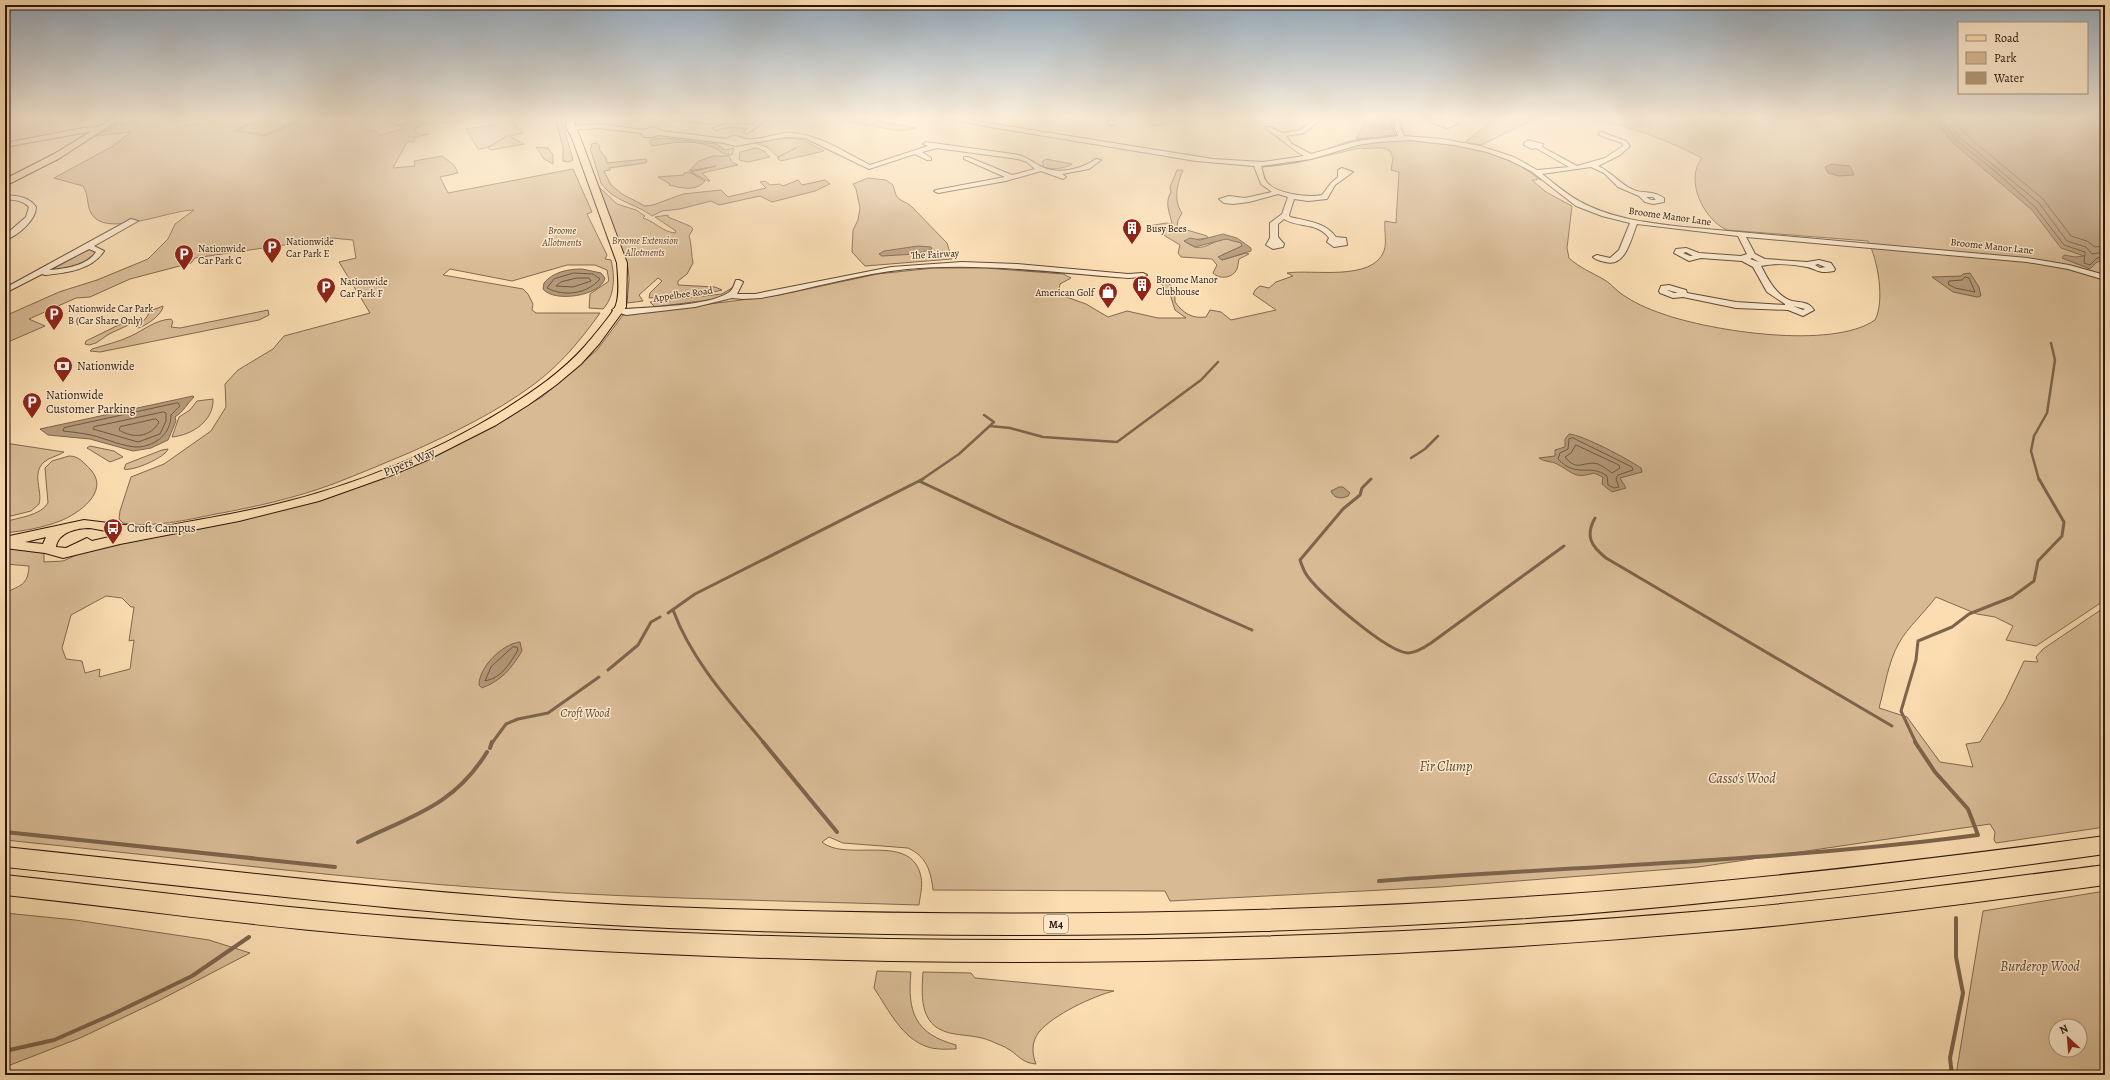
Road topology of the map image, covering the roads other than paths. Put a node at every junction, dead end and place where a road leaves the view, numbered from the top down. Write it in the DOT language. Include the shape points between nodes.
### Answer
graph roads {
  1 [pos="35,167"];
  2 [pos="588,167"];
  3 [pos="986,167"];
  4 [pos="1038,167"];
  5 [pos="1088,167"];
  6 [pos="1258,167"];
  7 [pos="1527,167"];
  8 [pos="1581,167"];
  9 [pos="1597,167"];
  10 [pos="1576,168"];
  11 [pos="1041,169"];
  12 [pos="1536,172"];
  13 [pos="1010,177"];
  14 [pos="1341,177"];
  15 [pos="5,183"];
  16 [pos="938,191"];
  17 [pos="1278,192"];
  18 [pos="1643,195"];
  19 [pos="1292,196"];
  20 [pos="5,197"];
  21 [pos="1243,200"];
  22 [pos="1286,215"];
  23 [pos="134,221"];
  24 [pos="1634,222"];
  25 [pos="1741,234"];
  26 [pos="5,238"];
  27 [pos="1274,238"];
  28 [pos="1334,239"];
  29 [pos="89,246"];
  30 [pos="1698,255"];
  31 [pos="1598,257"];
  32 [pos="1748,258"];
  33 [pos="1764,261"];
  34 [pos="1756,265"];
  35 [pos="1810,265"];
  36 [pos="40,273"];
  37 [pos="1143,275"];
  38 [pos="2105,278"];
  39 [pos="739,282"];
  40 [pos="5,291"];
  41 [pos="731,295"];
  42 [pos="1683,295"];
  43 [pos="616,310"];
  44 [pos="95,526"];
  45 [pos="67,529"];
  46 [pos="157,531"];
  47 [pos="5,543"];
  48 [pos="80,548"];
  49 [pos="49,549"];
  50 [pos="2105,845"];
  51 [pos="5,857"];
  52 [pos="2105,875"];
  53 [pos="5,885"];
  1 -- 15 [label="main road"];
  2 -- 43 [label="main road, Pipers Way" via="622,264 622,304"];
  3 -- 13 [label="street"];
  4 -- 11 [label="street"];
  5 -- 11 [label="street" via="1061,175"];
  6 -- 17 [label="street" via="1262,182"];
  7 -- 12 [label="street, Broome Manor Lane"];
  8 -- 10 [label="street"];
  9 -- 18 [label="street" via="1606,172 1620,186"];
  10 -- 12 [label="street"];
  11 -- 13 [label="street"];
  12 -- 24 [label="street, Broome Manor Lane" via="1578,203 1603,214"];
  13 -- 16 [label="street"];
  14 -- 19 [label="street" via="1327,190 1324,198"];
  17 -- 19 [label="street"];
  17 -- 21 [label="street"];
  19 -- 22 [label="street"];
  20 -- 26 [label="street" via="27,200 33,208 31,217"];
  22 -- 27 [label="street" via="1274,223"];
  22 -- 28 [label="street" via="1287,219 1323,228"];
  23 -- 29 [label="street"];
  24 -- 25 [label="street, Broome Manor Lane"];
  24 -- 31 [label="street" via="1627,244 1617,257 1610,261"];
  25 -- 32 [label="street"];
  25 -- 38 [label="street, Broome Manor Lane" via="2027,260 2069,267"];
  29 -- 36 [label="street"];
  29 -- 36 [label="street" via="100,251 91,261 68,270"];
  30 -- 32 [label="street"];
  32 -- 33 [label="street"];
  32 -- 34 [label="street"];
  33 -- 34 [label="street" via="1763,264"];
  33 -- 35 [label="street"];
  34 -- 42 [label="street" via="1770,290 1790,306 1721,303"];
  36 -- 40 [label="street"];
  37 -- 41 [label="street, The Fairway" via="949,264 884,270 772,294 742,297"];
  39 -- 41 [label="street, Appelbee Road" via="738,288"];
  41 -- 43 [label="street, Appelbee Road" via="712,301 644,310"];
  43 -- 46 [label="main road, Pipers Way" via="591,347 554,381 507,413 442,448 364,481 305,500 239,517"];
  44 -- 45 [label="main road" via="81,525"];
  44 -- 46 [label="main road, Pipers Way" via="118,530"];
  44 -- 48 [label="main road" via="95,534"];
  45 -- 47 [label="main road"];
  45 -- 49 [label="main road" via="53,538"];
  46 -- 48 [label="main road, Pipers Way"];
  47 -- 49 [label="main road"];
  48 -- 49 [label="main road" via="62,553 54,553"];
  50 -- 51 [label="highway, M4" via="1794,886 1544,907 1225,922 974,924 666,917 432,902"];
  52 -- 53 [label="highway" via="1820,912 1555,935 1298,948 973,953 794,949 508,935 307,919"];
}
